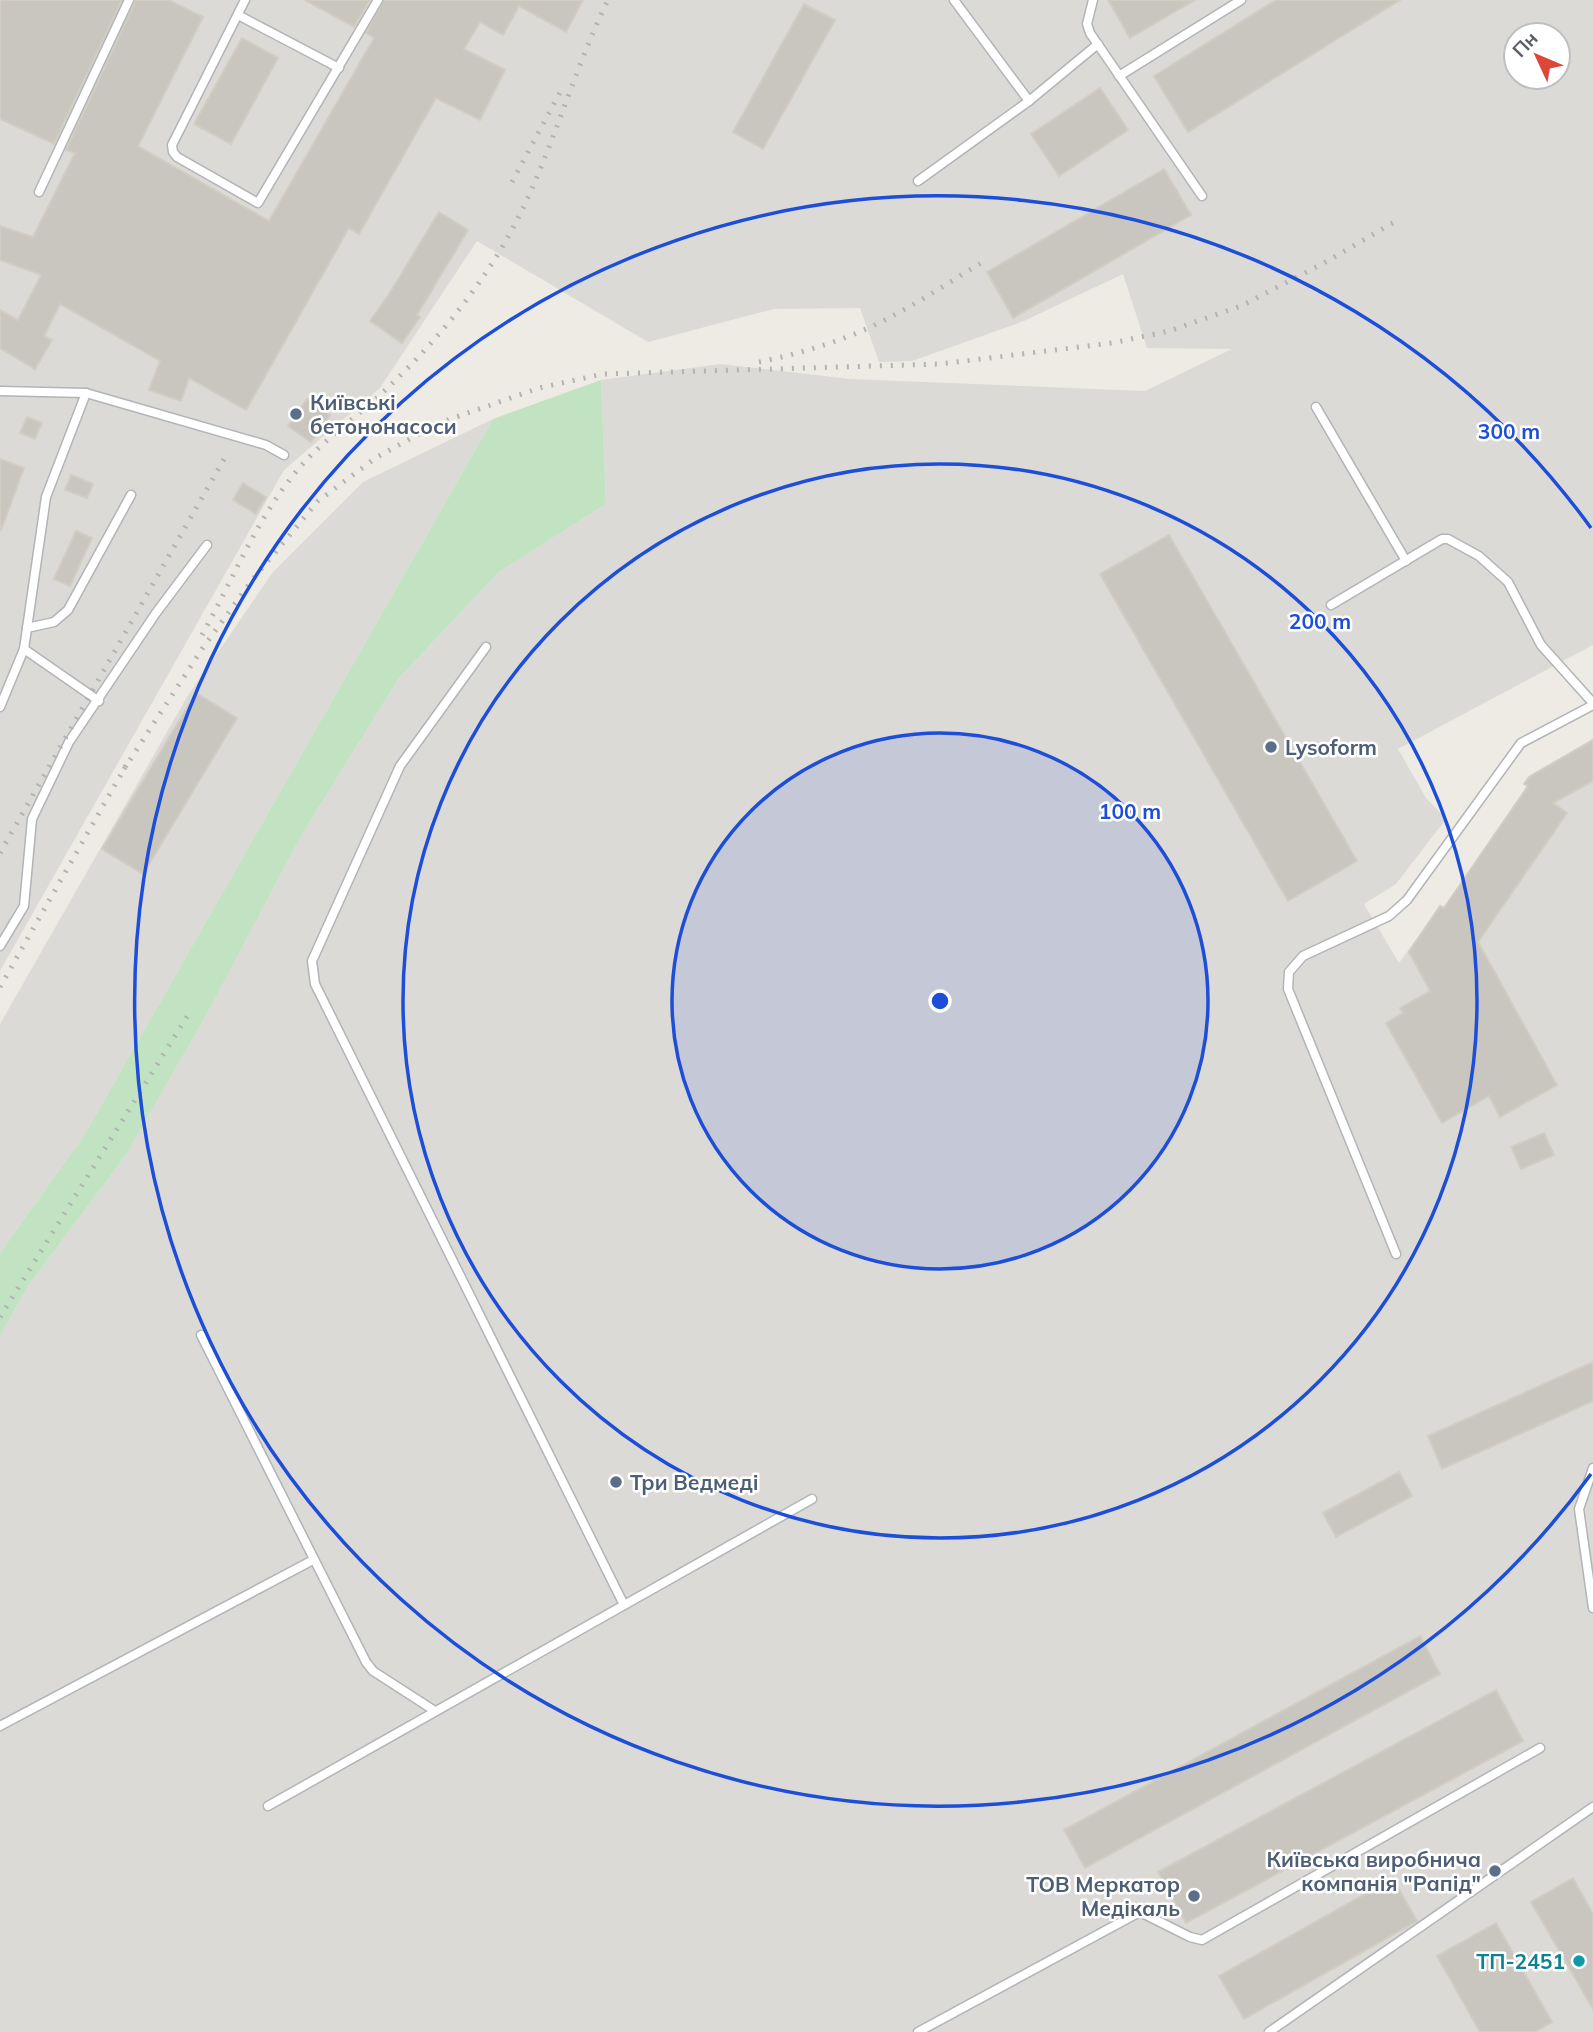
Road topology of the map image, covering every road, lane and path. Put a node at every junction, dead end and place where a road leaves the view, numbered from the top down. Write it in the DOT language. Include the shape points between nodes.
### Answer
graph roads {
  1 [pos="130,0"];
  2 [pos="245,0"];
  3 [pos="378,0"];
  4 [pos="954,0"];
  5 [pos="1093,0"];
  6 [pos="1241,0"];
  7 [pos="238,15"];
  8 [pos="1098,44"];
  9 [pos="339,68"];
  10 [pos="1119,76"];
  11 [pos="1029,100"];
  12 [pos="918,181"];
  13 [pos="39,192"];
  14 [pos="1202,196"];
  15 [pos="0,391"];
  16 [pos="86,393"];
  17 [pos="1316,407"];
  18 [pos="284,455"];
  19 [pos="131,495"];
  20 [pos="207,545"];
  21 [pos="1406,561"];
  22 [pos="1331,605"];
  23 [pos="27,628"];
  24 [pos="486,647"];
  25 [pos="24,649"];
  26 [pos="99,701"];
  27 [pos="1593,704"];
  28 [pos="0,706"];
  29 [pos="0,946"];
  30 [pos="1396,1254"];
  31 [pos="201,1335"];
  32 [pos="1593,1468"];
  33 [pos="812,1499"];
  34 [pos="313,1560"];
  35 [pos="624,1605"];
  36 [pos="1593,1608"];
  37 [pos="435,1711"];
  38 [pos="0,1726"];
  39 [pos="1540,1748"];
  40 [pos="268,1806"];
  41 [pos="1593,1807"];
  42 [pos="918,2032"];
  43 [pos="1269,2032"];
  1 -- 13 [label="lane"];
  2 -- 7 [label="lane"];
  3 -- 9 [label="lane"];
  4 -- 11 [label="lane"];
  5 -- 8 [label="lane" via="1087,23"];
  6 -- 10 [label="lane"];
  7 -- 9 [label="lane"];
  7 -- 9 [label="lane" via="172,145 177,157 258,203"];
  8 -- 10 [label="lane"];
  8 -- 11 [label="lane"];
  10 -- 14 [label="lane"];
  11 -- 12 [label="lane"];
  15 -- 16 [label="lane"];
  16 -- 18 [label="lane" via="266,445"];
  16 -- 23 [label="lane" via="46,497"];
  17 -- 21 [label="lane"];
  19 -- 23 [label="lane" via="68,610 54,622"];
  20 -- 26 [label="lane"];
  21 -- 22 [label="lane"];
  21 -- 27 [label="lane" via="1445,539 1479,555 1508,582 1541,645"];
  23 -- 25 [label="lane"];
  24 -- 35 [label="lane" via="400,766 312,961 312,971"];
  25 -- 26 [label="lane"];
  25 -- 28 [label="lane"];
  26 -- 29 [label="lane" via="69,742 32,819 24,906"];
  27 -- 30 [label="lane" via="1521,743 1407,900 1389,916 1303,956 1289,972 1288,989"];
  31 -- 34 [label="lane"];
  32 -- 36 [label="lane" via="1579,1509"];
  33 -- 35 [label="lane"];
  34 -- 37 [label="lane" via="373,1671"];
  34 -- 38 [label="lane"];
  35 -- 37 [label="lane"];
  37 -- 40 [label="lane"];
  39 -- 42 [label="lane" via="1202,1940 1136,1914"];
  41 -- 43 [label="lane"];
}
